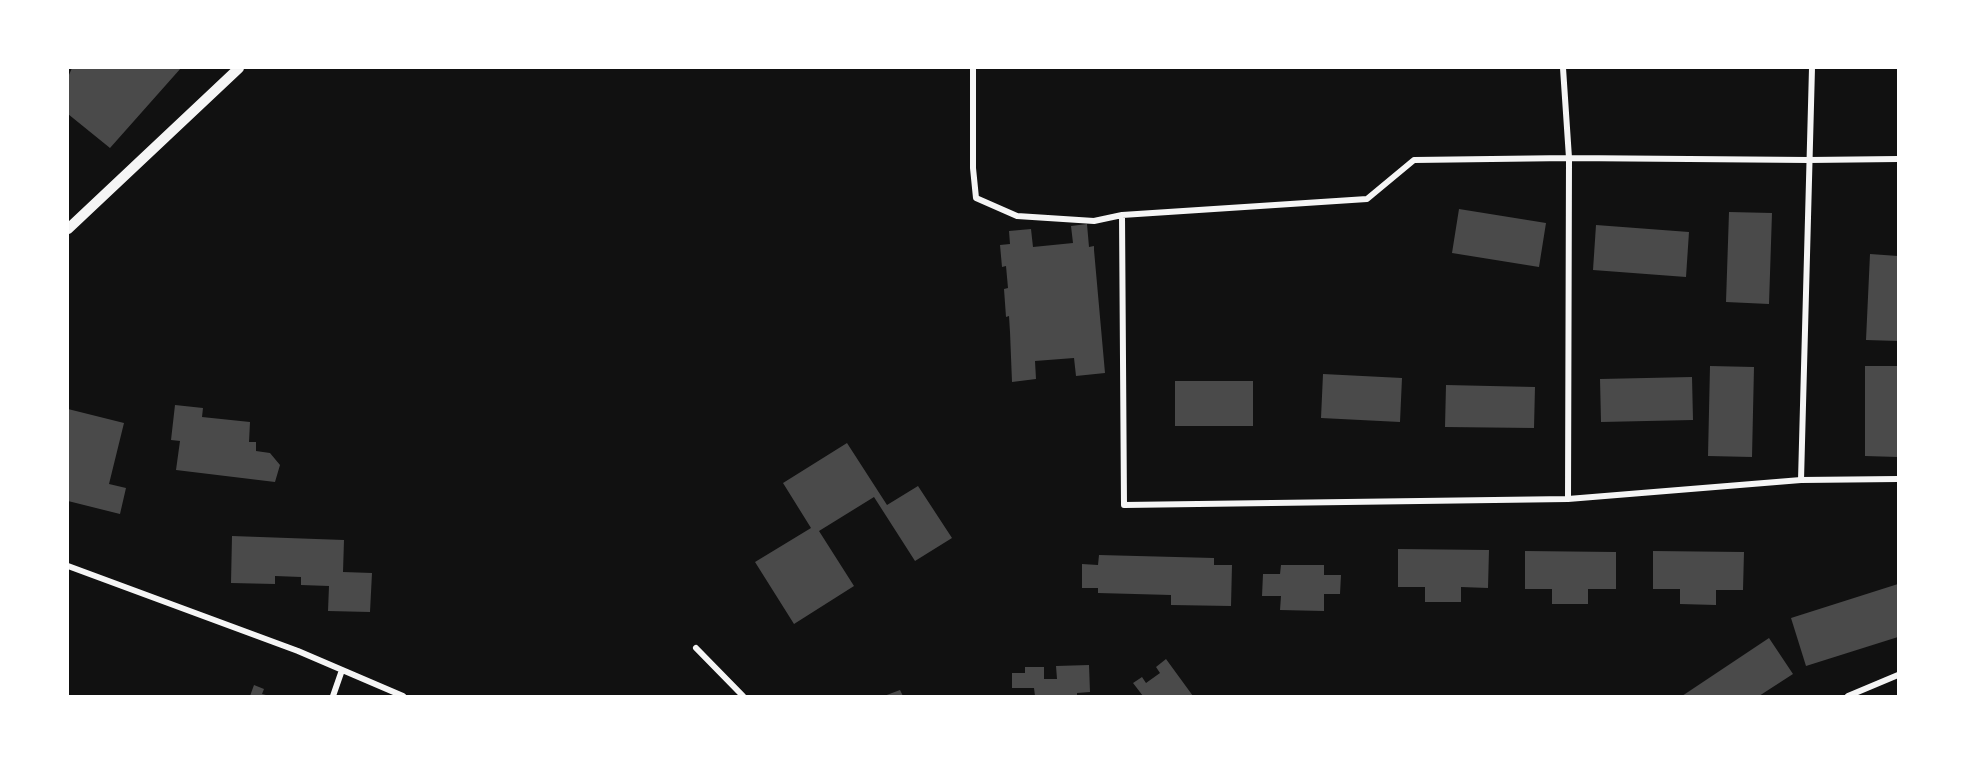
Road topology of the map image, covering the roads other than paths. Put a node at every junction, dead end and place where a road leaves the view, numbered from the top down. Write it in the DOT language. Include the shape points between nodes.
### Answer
graph roads {
  1 [pos="239,68"];
  2 [pos="973,68"];
  3 [pos="1563,68"];
  4 [pos="1812,68"];
  5 [pos="1569,158"];
  6 [pos="1899,159"];
  7 [pos="1809,160"];
  8 [pos="1122,215"];
  9 [pos="68,229"];
  10 [pos="1899,479"];
  11 [pos="1801,480"];
  12 [pos="1568,499"];
  13 [pos="68,566"];
  14 [pos="696,648"];
  15 [pos="342,670"];
  16 [pos="1899,675"];
  17 [pos="333,696"];
  18 [pos="403,696"];
  19 [pos="743,696"];
  20 [pos="1848,696"];
  1 -- 9 [label="street"];
  2 -- 8 [label="street" via="976,198 1017,216 1094,220"];
  3 -- 5 [label="street"];
  4 -- 7 [label="street"];
  5 -- 7 [label="street"];
  5 -- 8 [label="street" via="1414,160 1367,199"];
  5 -- 12 [label="street"];
  6 -- 7 [label="street"];
  7 -- 11 [label="street"];
  8 -- 12 [label="street" via="1124,505"];
  10 -- 11 [label="street"];
  11 -- 12 [label="street"];
  13 -- 15 [label="street"];
  14 -- 19 [label="street"];
  15 -- 17 [label="street"];
  15 -- 18 [label="street"];
  16 -- 20 [label="street"];
}
